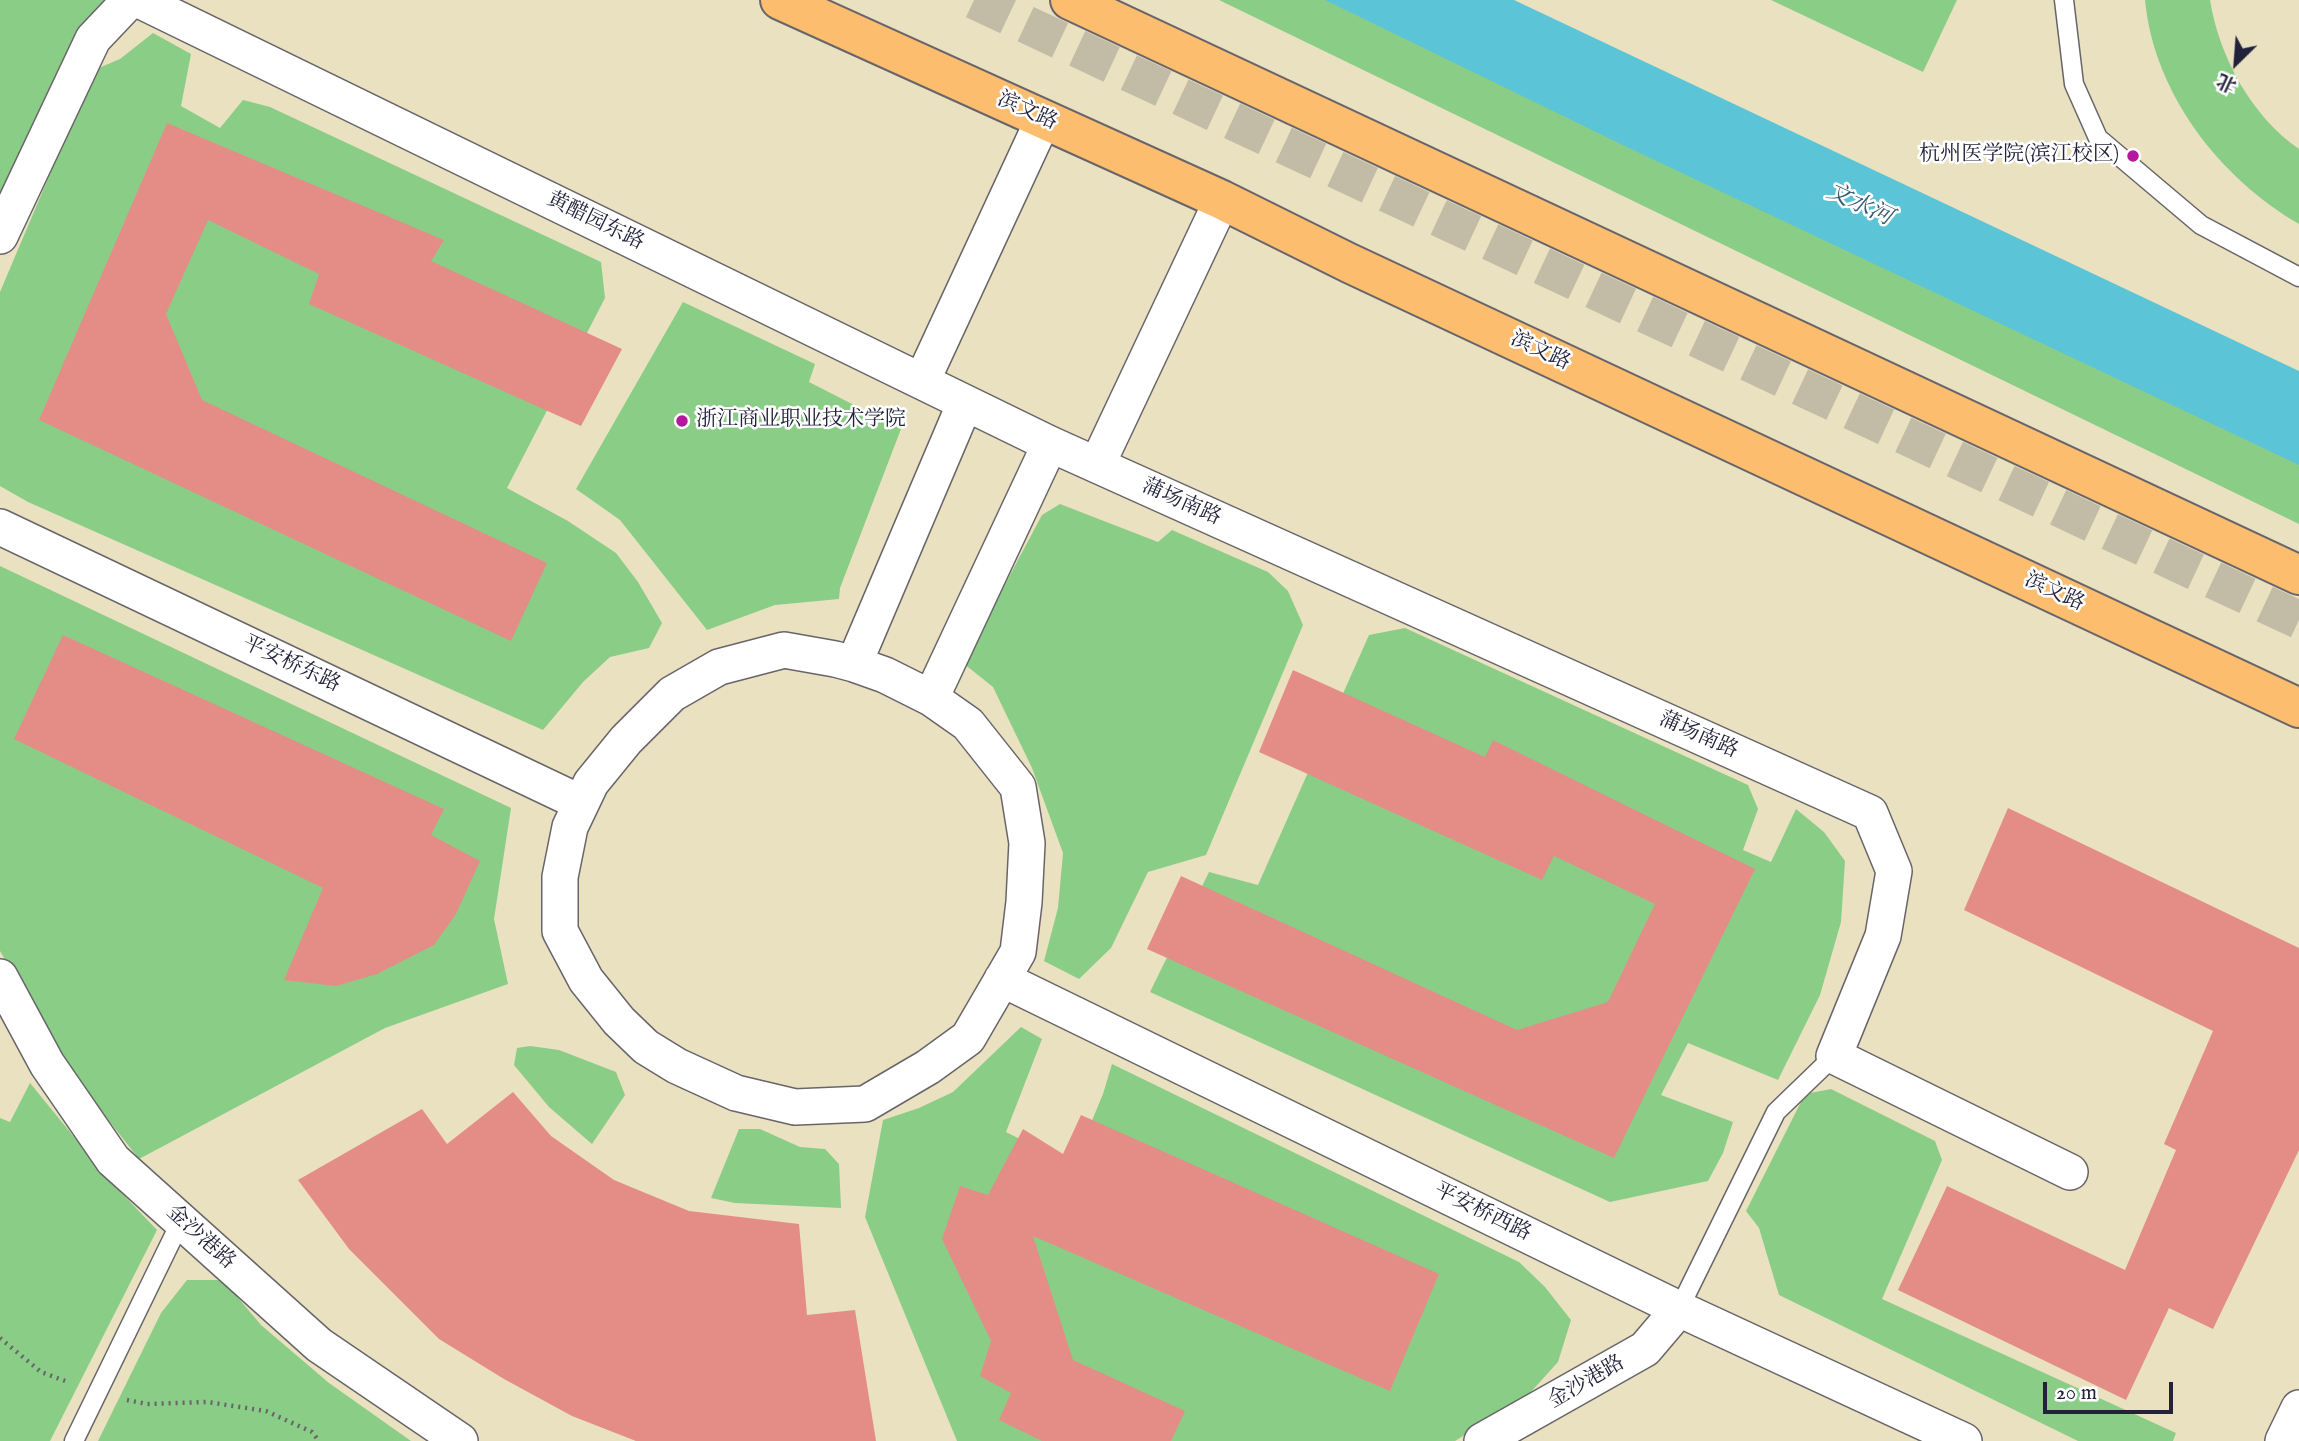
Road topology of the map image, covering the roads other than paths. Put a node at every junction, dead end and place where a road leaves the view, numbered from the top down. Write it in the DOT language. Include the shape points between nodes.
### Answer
graph roads {
  1 [pos="130,0"];
  2 [pos="139,0"];
  3 [pos="780,0"];
  4 [pos="1070,0"];
  5 [pos="2064,0"];
  6 [pos="1044,120"];
  7 [pos="1222,201"];
  8 [pos="0,236"];
  9 [pos="2299,277"];
  10 [pos="922,382"];
  11 [pos="965,403"];
  12 [pos="1050,444"];
  13 [pos="1097,465"];
  14 [pos="0,527"];
  15 [pos="2299,575"];
  16 [pos="854,664"];
  17 [pos="931,698"];
  18 [pos="2299,708"];
  19 [pos="581,803"];
  20 [pos="0,977"];
  21 [pos="1002,979"];
  22 [pos="1834,1056"];
  23 [pos="2070,1172"];
  24 [pos="181,1221"];
  25 [pos="1679,1309"];
  26 [pos="2299,1408"];
  27 [pos="74,1441"];
  28 [pos="460,1441"];
  29 [pos="1482,1441"];
  30 [pos="1964,1441"];
  31 [pos="2284,1441"];
  1 -- 8 [label="street" via="93,39"];
  2 -- 10 [label="street, 黄醋园东路"];
  3 -- 6 [label="main road, 滨文路"];
  4 -- 15 [label="main road"];
  5 -- 9 [label="lane" via="2074,84 2098,138 2201,225"];
  6 -- 7 [label="main road, 滨文路"];
  6 -- 10 [label="street"];
  7 -- 13 [label="street"];
  7 -- 18 [label="main road, 滨文路"];
  10 -- 11 [label="street, 黄醋园东路"];
  11 -- 12 [label="street, 黄醋园东路"];
  11 -- 16 [label="street"];
  12 -- 13 [label="street, 蒲场南路"];
  12 -- 17 [label="street"];
  13 -- 22 [label="street, 蒲场南路" via="1870,813 1895,871 1883,936"];
  14 -- 19 [label="street, 平安桥东路"];
  16 -- 17 [label="street"];
  16 -- 19 [label="street" via="784,650 719,667 672,694 626,740"];
  17 -- 21 [label="street" via="968,724 1018,787 1027,843 1024,902 1018,952"];
  19 -- 21 [label="street" via="570,827 560,877 560,931 586,980 646,1047 736,1093 795,1107 865,1104 968,1038"];
  20 -- 24 [label="street, 金沙港路" via="47,1063 113,1160"];
  21 -- 25 [label="street, 平安桥西路"];
  22 -- 23 [label="street"];
  22 -- 25 [label="lane" via="1776,1112"];
  24 -- 27 [label="lane"];
  24 -- 28 [label="street, 金沙港路" via="319,1345"];
  25 -- 29 [label="street, 金沙港路" via="1645,1349"];
  25 -- 30 [label="street, 平安桥西路"];
  26 -- 31 [label="street"];
}
